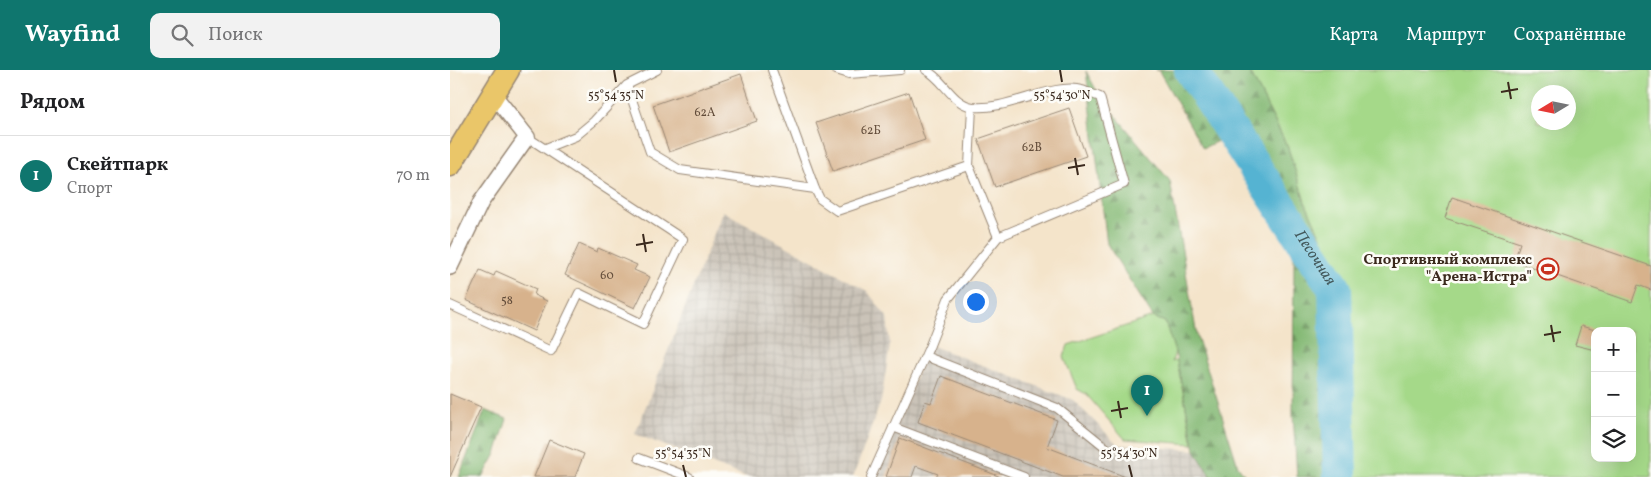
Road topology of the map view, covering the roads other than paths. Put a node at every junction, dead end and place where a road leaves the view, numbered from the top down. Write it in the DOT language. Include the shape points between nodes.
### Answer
graph roads {
  1 [pos="508,70"];
  2 [pos="657,70"];
  3 [pos="772,70"];
  4 [pos="836,70"];
  5 [pos="900,70"];
  6 [pos="926,70"];
  7 [pos="627,85"];
  8 [pos="492,93"];
  9 [pos="972,107"];
  10 [pos="528,137"];
  11 [pos="546,148"];
  12 [pos="450,165"];
  13 [pos="968,166"];
  14 [pos="815,189"];
  15 [pos="998,238"];
  16 [pos="450,267"];
  17 [pos="450,305"];
  18 [pos="925,356"];
  19 [pos="893,427"];
  20 [pos="1109,450"];
  21 [pos="639,458"];
  22 [pos="689,477"];
  23 [pos="871,477"];
  24 [pos="1024,477"];
  1 -- 8 [label="main road"];
  2 -- 7 [label="lane"];
  3 -- 14 [label="lane"];
  4 -- 5 [label="lane" via="849,74"];
  6 -- 9 [label="lane" via="936,75 954,97"];
  7 -- 11 [label="lane" via="576,136"];
  7 -- 14 [label="lane" via="650,152 680,170"];
  8 -- 10 [label="street"];
  8 -- 12 [label="main road"];
  9 -- 13 [label="lane"];
  9 -- 15 [label="lane" via="1006,104 1056,91 1081,90 1100,97 1124,184"];
  10 -- 11 [label="lane"];
  10 -- 16 [label="street" via="481,202"];
  11 -- 17 [label="lane" via="683,238 643,324 579,293 551,351"];
  13 -- 14 [label="lane" via="837,211 820,199"];
  13 -- 15 [label="lane"];
  15 -- 18 [label="lane" via="948,299"];
  18 -- 19 [label="lane"];
  18 -- 20 [label="lane" via="1057,408"];
  19 -- 23 [label="lane"];
  19 -- 24 [label="lane"];
  21 -- 22 [label="lane"];
}
